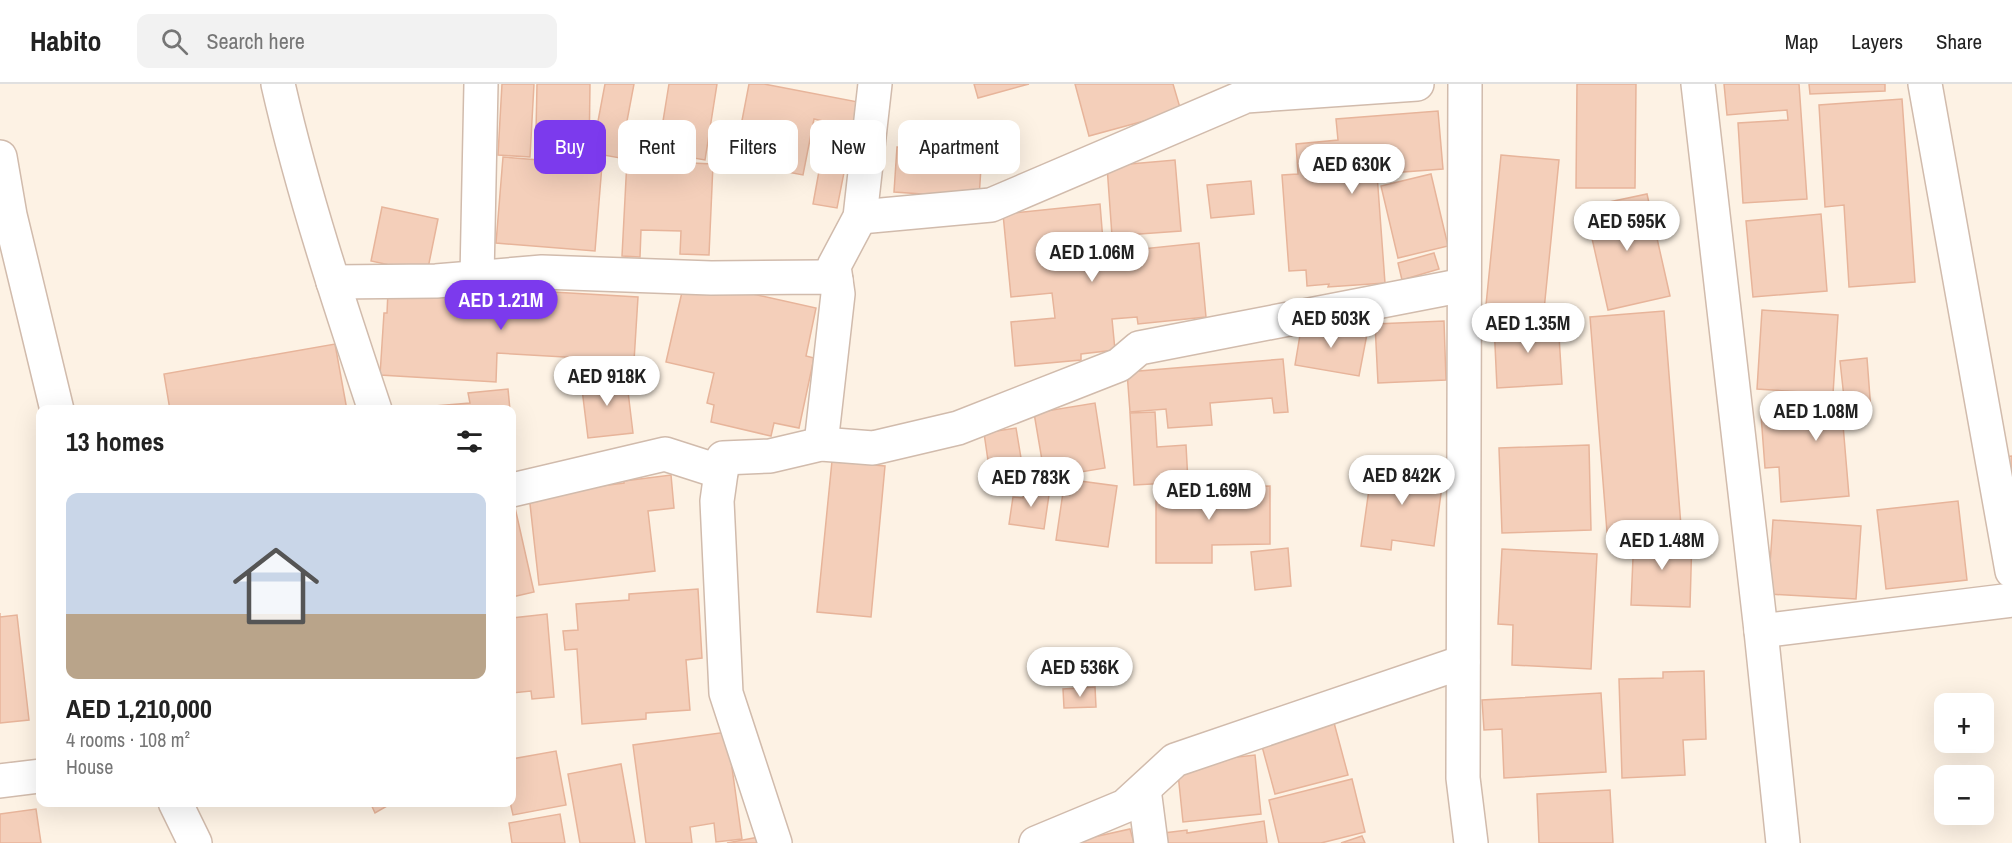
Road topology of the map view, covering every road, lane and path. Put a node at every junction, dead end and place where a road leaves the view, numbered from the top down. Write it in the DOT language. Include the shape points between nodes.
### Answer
graph roads {
  1 [pos="279,84"];
  2 [pos="481,84"];
  3 [pos="875,84"];
  4 [pos="1418,84"];
  5 [pos="1465,84"];
  6 [pos="1698,84"];
  7 [pos="1925,84"];
  8 [pos="0,157"];
  9 [pos="860,217"];
  10 [pos="477,277"];
  11 [pos="836,280"];
  12 [pos="333,282"];
  13 [pos="1464,285"];
  14 [pos="56,405"];
  15 [pos="373,405"];
  16 [pos="821,444"];
  17 [pos="721,472"];
  18 [pos="516,489"];
  19 [pos="2012,571"];
  20 [pos="2012,600"];
  21 [pos="1761,631"];
  22 [pos="1463,662"];
  23 [pos="36,778"];
  24 [pos="0,782"];
  25 [pos="1144,789"];
  26 [pos="177,807"];
  27 [pos="195,843"];
  28 [pos="775,843"];
  29 [pos="1036,843"];
  30 [pos="1151,843"];
  31 [pos="1471,843"];
  32 [pos="1783,843"];
  1 -- 12 [label="street" via="293,148"];
  2 -- 10 [label="street"];
  3 -- 9 [label="street"];
  4 -- 9 [label="street" via="1246,96 991,205"];
  5 -- 13 [label="street"];
  6 -- 21 [label="street"];
  7 -- 19 [label="street"];
  8 -- 14 [label="street"];
  9 -- 11 [label="street" via="834,266"];
  10 -- 11 [label="street" via="542,272"];
  10 -- 12 [label="street"];
  11 -- 16 [label="street" via="838,294"];
  12 -- 15 [label="street"];
  13 -- 16 [label="street" via="1139,348 1119,365 957,428 873,448"];
  13 -- 22 [label="street"];
  16 -- 17 [label="street" via="770,456 723,458"];
  17 -- 18 [label="street" via="665,454"];
  17 -- 28 [label="street" via="717,501 726,693"];
  20 -- 21 [label="street"];
  21 -- 32 [label="street"];
  22 -- 25 [label="street" via="1175,760"];
  22 -- 31 [label="street" via="1462,778"];
  23 -- 24 [label="street"];
  25 -- 29 [label="street" via="1125,806"];
  25 -- 30 [label="street"];
  26 -- 27 [label="street"];
}
